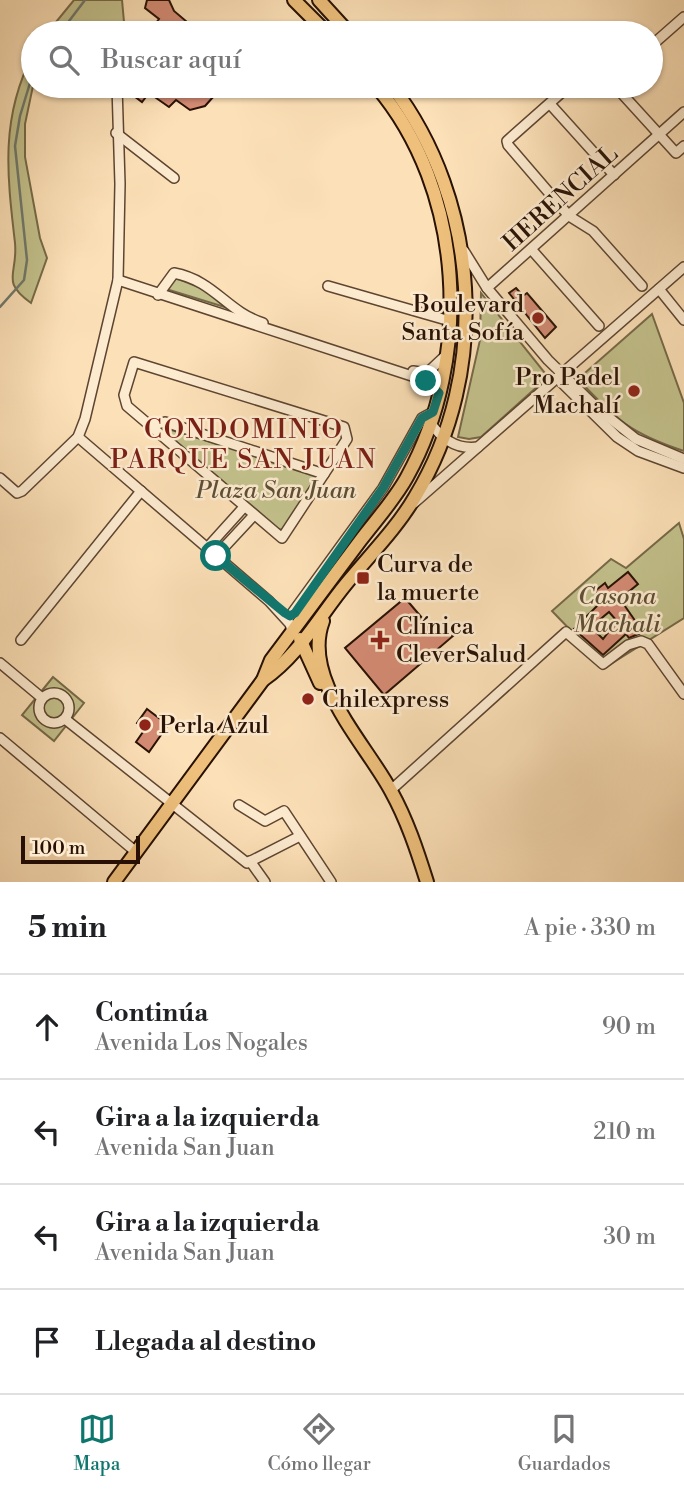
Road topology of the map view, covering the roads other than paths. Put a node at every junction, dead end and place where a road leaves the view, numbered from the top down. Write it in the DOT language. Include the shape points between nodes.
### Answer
graph roads {
  1 [pos="294,0"];
  2 [pos="319,0"];
  3 [pos="684,17"];
  4 [pos="315,21"];
  5 [pos="338,21"];
  6 [pos="663,35"];
  7 [pos="117,98"];
  8 [pos="385,98"];
  9 [pos="401,98"];
  10 [pos="556,98"];
  11 [pos="626,98"];
  12 [pos="550,104"];
  13 [pos="684,112"];
  14 [pos="116,134"];
  15 [pos="659,135"];
  16 [pos="684,146"];
  17 [pos="614,176"];
  18 [pos="174,178"];
  19 [pos="569,216"];
  20 [pos="460,243"];
  21 [pos="531,249"];
  22 [pos="684,267"];
  23 [pos="118,280"];
  24 [pos="328,286"];
  25 [pos="642,286"];
  26 [pos="487,288"];
  27 [pos="659,289"];
  28 [pos="158,295"];
  29 [pos="244,320"];
  30 [pos="684,320"];
  31 [pos="450,321"];
  32 [pos="599,326"];
  33 [pos="337,350"];
  34 [pos="446,354"];
  35 [pos="560,375"];
  36 [pos="439,393"];
  37 [pos="432,417"];
  38 [pos="150,425"];
  39 [pos="78,437"];
  40 [pos="443,437"];
  41 [pos="480,446"];
  42 [pos="684,458"];
  43 [pos="684,468"];
  44 [pos="324,474"];
  45 [pos="0,478"];
  46 [pos="141,491"];
  47 [pos="244,507"];
  48 [pos="407,509"];
  49 [pos="254,514"];
  50 [pos="207,548"];
  51 [pos="216,556"];
  52 [pos="269,601"];
  53 [pos="329,604"];
  54 [pos="301,614"];
  55 [pos="292,631"];
  56 [pos="20,640"];
  57 [pos="302,645"];
  58 [pos="0,663"];
  59 [pos="309,665"];
  60 [pos="279,668"];
  61 [pos="263,680"];
  62 [pos="684,694"];
  63 [pos="43,698"];
  64 [pos="340,712"];
  65 [pos="65,719"];
  66 [pos="0,738"];
  67 [pos="391,790"];
  68 [pos="172,802"];
  69 [pos="239,805"];
  70 [pos="300,836"];
  71 [pos="136,852"];
  72 [pos="249,863"];
  73 [pos="114,882"];
  74 [pos="263,882"];
  75 [pos="331,882"];
  76 [pos="427,882"];
  1 -- 4 [label="main road"];
  2 -- 5 [label="main road"];
  3 -- 6 [label="street"];
  7 -- 14 [label="street"];
  8 -- 31 [label="main road" via="402,120 435,197 447,255"];
  9 -- 20 [label="main road" via="414,117 445,187"];
  10 -- 12 [label="street"];
  11 -- 15 [label="street"];
  12 -- 17 [label="street"];
  12 -- 19 [label="street" via="508,141"];
  13 -- 15 [label="street, HERENCIAL"];
  14 -- 18 [label="street"];
  14 -- 23 [label="street"];
  15 -- 16 [label="street" via="676,153"];
  15 -- 17 [label="street, HERENCIAL"];
  17 -- 19 [label="street, HERENCIAL"];
  19 -- 21 [label="street, HERENCIAL"];
  19 -- 25 [label="street" via="593,231"];
  20 -- 26 [label="street"];
  20 -- 40 [label="main road" via="466,310 462,358"];
  21 -- 26 [label="street, HERENCIAL"];
  21 -- 32 [label="street"];
  22 -- 27 [label="street"];
  23 -- 28 [label="street"];
  23 -- 39 [label="street" via="102,357"];
  24 -- 31 [label="street"];
  26 -- 35 [label="street"];
  27 -- 30 [label="street"];
  27 -- 35 [label="street"];
  28 -- 29 [label="street"];
  28 -- 29 [label="street" via="174,273 186,275 206,283"];
  29 -- 33 [label="street"];
  31 -- 34 [label="main road"];
  33 -- 34 [label="street" via="420,373 433,370"];
  33 -- 36 [label="street" via="426,381"];
  34 -- 36 [label="main road"];
  35 -- 41 [label="street"];
  35 -- 42 [label="street" via="636,439"];
  35 -- 43 [label="street" via="617,437"];
  36 -- 37 [label="main road"];
  37 -- 40 [label="street"];
  37 -- 54 [label="main road" via="403,484"];
  37 -- 54 [label="street" via="422,418 383,488"];
  38 -- 44 [label="street" via="165,422"];
  38 -- 44 [label="street" via="123,398 132,364 139,362 344,427 348,439"];
  38 -- 47 [label="street"];
  39 -- 45 [label="street" via="22,491"];
  39 -- 46 [label="street"];
  40 -- 41 [label="street" via="466,448"];
  40 -- 48 [label="main road"];
  41 -- 48 [label="street"];
  44 -- 49 [label="street" via="282,538"];
  46 -- 50 [label="street"];
  46 -- 56 [label="street"];
  47 -- 49 [label="street"];
  47 -- 50 [label="street"];
  48 -- 53 [label="main road"];
  49 -- 51 [label="street"];
  50 -- 51 [label="street"];
  51 -- 52 [label="street"];
  52 -- 54 [label="street"];
  52 -- 55 [label="street"];
  53 -- 57 [label="main road"];
  53 -- 64 [label="main road" via="318,636 318,654"];
  54 -- 55 [label="main road"];
  54 -- 57 [label="main road"];
  55 -- 61 [label="main road"];
  57 -- 59 [label="main road"];
  57 -- 60 [label="main road"];
  58 -- 63 [label="street"];
  59 -- 60 [label="main road" via="299,661"];
  59 -- 64 [label="main road"];
  60 -- 61 [label="main road"];
  61 -- 68 [label="main road"];
  62 -- 67 [label="street" via="648,644 628,645 603,664 566,632"];
  63 -- 65 [label="street" via="39,710 46,721 57,724"];
  63 -- 65 [label="street" via="56,693 66,698 69,712"];
  64 -- 67 [label="main road"];
  65 -- 68 [label="street"];
  66 -- 71 [label="street"];
  67 -- 76 [label="main road"];
  68 -- 71 [label="main road"];
  68 -- 72 [label="street"];
  69 -- 70 [label="street" via="265,821 284,811"];
  70 -- 72 [label="street"];
  70 -- 75 [label="street"];
  71 -- 73 [label="main road"];
  72 -- 74 [label="street"];
}
